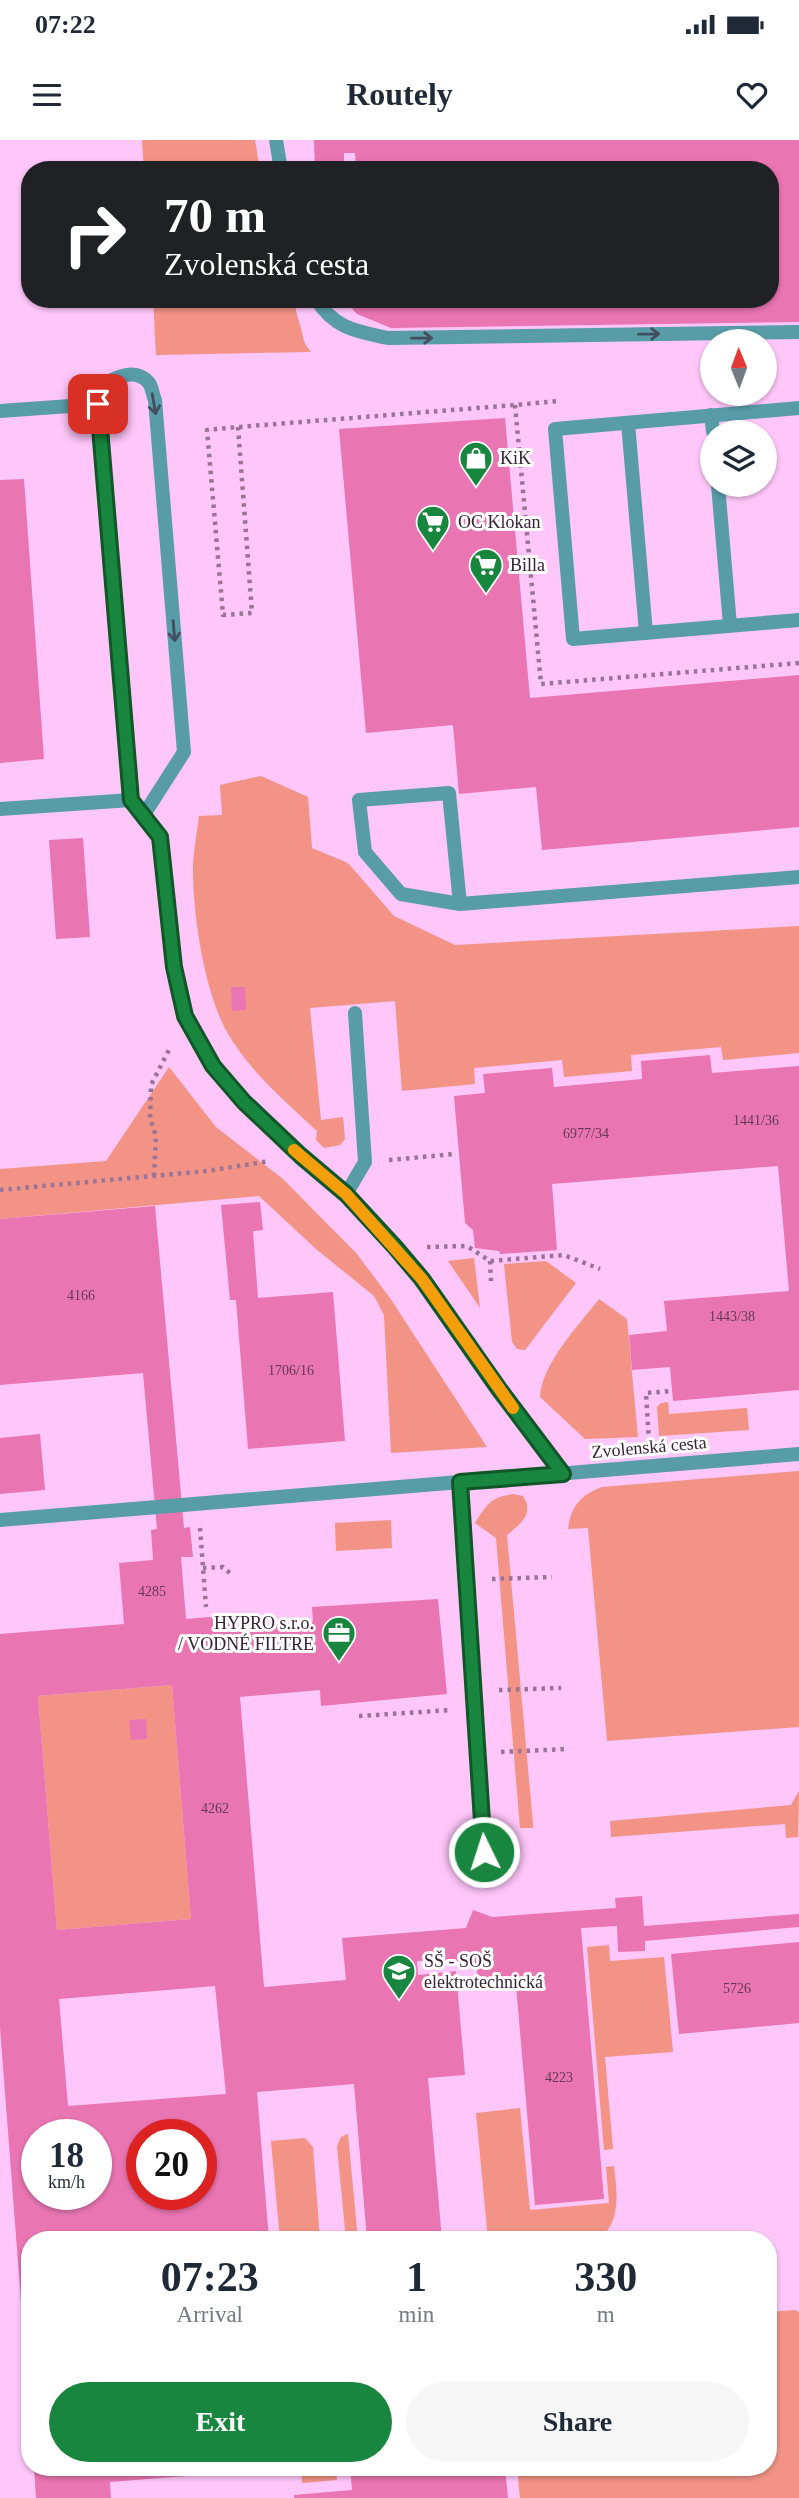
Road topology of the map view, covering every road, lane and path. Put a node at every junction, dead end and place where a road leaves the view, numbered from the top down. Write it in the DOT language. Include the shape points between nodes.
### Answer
graph roads {
  1 [pos="276,140"];
  2 [pos="280,161"];
  3 [pos="322,308"];
  4 [pos="799,332"];
  5 [pos="566,400"];
  6 [pos="98,404"];
  7 [pos="0,411"];
  8 [pos="799,411"];
  9 [pos="711,415"];
  10 [pos="712,420"];
  11 [pos="628,423"];
  12 [pos="238,427"];
  13 [pos="719,497"];
  14 [pos="799,620"];
  15 [pos="730,625"];
  16 [pos="646,633"];
  17 [pos="131,800"];
  18 [pos="0,809"];
  19 [pos="144,816"];
  20 [pos="799,877"];
  21 [pos="460,904"];
  22 [pos="355,1013"];
  23 [pos="170,1048"];
  24 [pos="455,1154"];
  25 [pos="301,1156"];
  26 [pos="365,1161"];
  27 [pos="154,1176"];
  28 [pos="0,1190"];
  29 [pos="346,1194"];
  30 [pos="446,1246"];
  31 [pos="489,1261"];
  32 [pos="600,1269"];
  33 [pos="491,1281"];
  34 [pos="672,1391"];
  35 [pos="649,1443"];
  36 [pos="799,1454"];
  37 [pos="563,1474"];
  38 [pos="460,1482"];
  39 [pos="198,1503"];
  40 [pos="0,1520"];
  41 [pos="203,1568"];
  42 [pos="233,1576"];
  43 [pos="552,1577"];
  44 [pos="500,1579"];
  45 [pos="206,1607"];
  46 [pos="561,1688"];
  47 [pos="509,1690"];
  48 [pos="475,1709"];
  49 [pos="359,1716"];
  50 [pos="566,1749"];
  51 [pos="514,1751"];
  52 [pos="486,1874"];
  1 -- 2 [label="lane"];
  3 -- 4 [label="lane, one-way" via="327,317 354,331 388,338"];
  5 -- 12 [label="path"];
  6 -- 7 [label="lane"];
  6 -- 17 [label="lane"];
  6 -- 19 [label="lane, one-way" via="101,387 114,377 136,375 149,384 155,400 184,752"];
  8 -- 9 [label="lane"];
  9 -- 10 [label="lane"];
  9 -- 11 [label="lane"];
  11 -- 16 [label="lane"];
  11 -- 16 [label="lane" via="555,429 573,639"];
  12 -- 12 [label="path" via="207,430 223,615 253,613"];
  13 -- 15 [label="lane"];
  14 -- 15 [label="lane"];
  15 -- 16 [label="lane"];
  17 -- 18 [label="lane"];
  17 -- 19 [label="lane"];
  19 -- 25 [label="lane" via="160,837 174,967 185,1016 213,1066"];
  20 -- 21 [label="lane"];
  21 -- 21 [label="lane" via="401,894 365,852 359,800 449,793"];
  22 -- 26 [label="lane"];
  23 -- 27 [label="path" via="151,1085"];
  24 -- 26 [label="path"];
  25 -- 27 [label="path"];
  25 -- 29 [label="lane"];
  26 -- 29 [label="lane"];
  27 -- 28 [label="path"];
  29 -- 37 [label="lane" via="422,1279"];
  30 -- 31 [label="path" via="467,1246"];
  31 -- 32 [label="path" via="564,1255"];
  31 -- 33 [label="path"];
  34 -- 35 [label="path" via="646,1392"];
  36 -- 37 [label="lane, Zvolenská cesta"];
  37 -- 38 [label="lane, Zvolenská cesta"];
  38 -- 39 [label="lane, Zvolenská cesta"];
  38 -- 48 [label="lane"];
  39 -- 40 [label="lane, Zvolenská cesta"];
  39 -- 41 [label="path"];
  41 -- 42 [label="path" via="223,1567"];
  41 -- 45 [label="path"];
  43 -- 44 [label="path"];
  46 -- 47 [label="path"];
  48 -- 49 [label="path"];
  48 -- 52 [label="lane"];
  50 -- 51 [label="path"];
}
